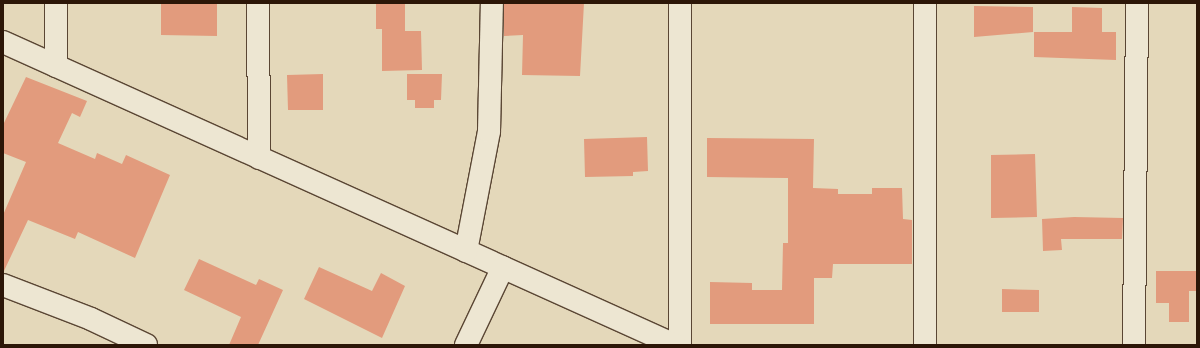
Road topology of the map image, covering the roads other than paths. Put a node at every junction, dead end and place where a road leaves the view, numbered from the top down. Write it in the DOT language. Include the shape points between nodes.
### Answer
graph roads {
  1 [pos="56,3"];
  2 [pos="258,3"];
  3 [pos="492,3"];
  4 [pos="680,3"];
  5 [pos="925,3"];
  6 [pos="1137,3"];
  7 [pos="3,42"];
  8 [pos="56,66"];
  9 [pos="259,158"];
  10 [pos="466,251"];
  11 [pos="503,267"];
  12 [pos="3,285"];
  13 [pos="146,345"];
  14 [pos="466,345"];
  15 [pos="675,345"];
  16 [pos="680,345"];
  17 [pos="925,345"];
  18 [pos="1134,345"];
  1 -- 8 [label="street"];
  2 -- 9 [label="street"];
  3 -- 10 [label="street" via="489,131"];
  4 -- 16 [label="street"];
  5 -- 17 [label="street"];
  6 -- 18 [label="street"];
  7 -- 8 [label="street"];
  8 -- 9 [label="street"];
  9 -- 10 [label="street"];
  10 -- 11 [label="street"];
  11 -- 14 [label="street"];
  11 -- 15 [label="street"];
  12 -- 13 [label="street" via="91,319"];
}
